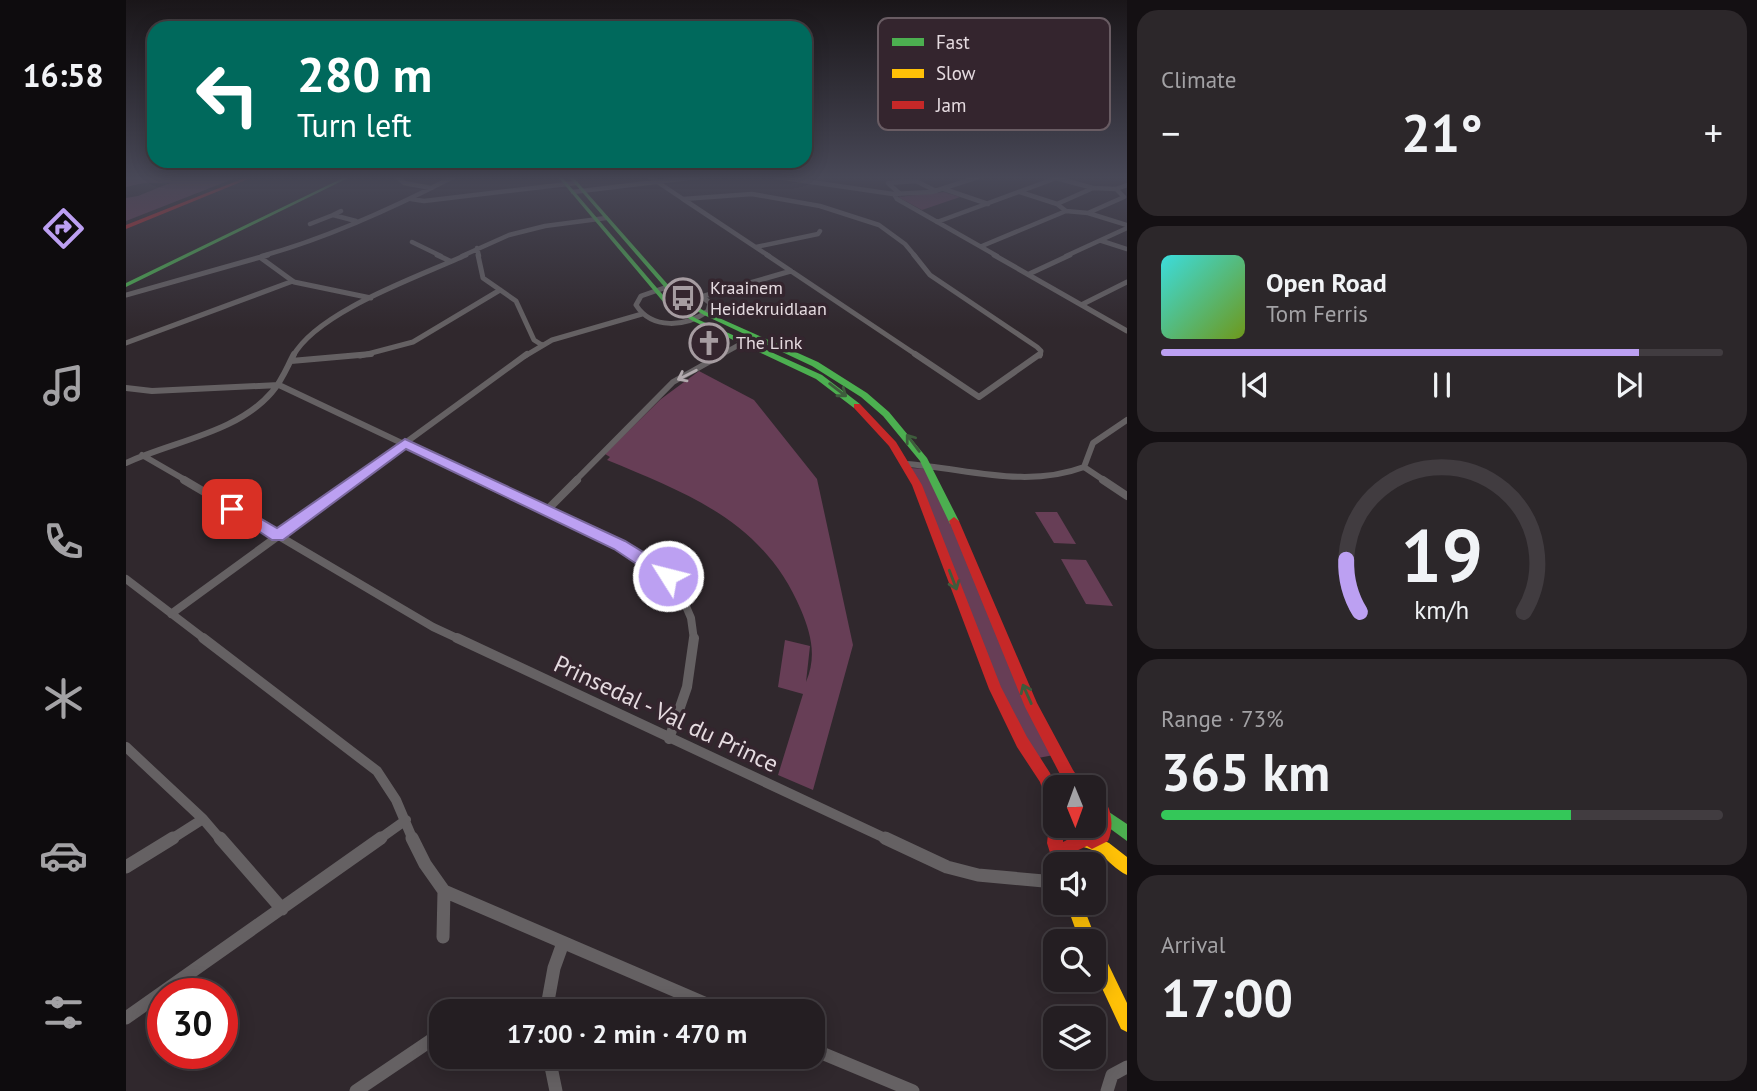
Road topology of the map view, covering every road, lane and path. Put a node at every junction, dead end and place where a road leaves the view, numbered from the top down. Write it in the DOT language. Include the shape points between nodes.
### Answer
graph roads {
  1 [pos="234,228"];
  2 [pos="244,228"];
  3 [pos="338,228"];
  4 [pos="541,228"];
  5 [pos="607,228"];
  6 [pos="609,228"];
  7 [pos="727,228"];
  8 [pos="882,228"];
  9 [pos="947,228"];
  10 [pos="1027,228"];
  11 [pos="1125,228"];
  12 [pos="820,231"];
  13 [pos="1102,241"];
  14 [pos="412,242"];
  15 [pos="756,247"];
  16 [pos="983,247"];
  17 [pos="477,248"];
  18 [pos="1127,249"];
  19 [pos="261,258"];
  20 [pos="450,261"];
  21 [pos="791,271"];
  22 [pos="1029,274"];
  23 [pos="126,279"];
  24 [pos="293,281"];
  25 [pos="1127,282"];
  26 [pos="126,285"];
  27 [pos="666,288"];
  28 [pos="500,290"];
  29 [pos="653,290"];
  30 [pos="126,295"];
  31 [pos="704,296"];
  32 [pos="372,298"];
  33 [pos="1081,305"];
  34 [pos="642,314"];
  35 [pos="700,317"];
  36 [pos="1127,331"];
  37 [pos="751,338"];
  38 [pos="126,343"];
  39 [pos="542,345"];
  40 [pos="291,361"];
  41 [pos="279,385"];
  42 [pos="126,388"];
  43 [pos="1127,420"];
  44 [pos="405,443"];
  45 [pos="142,455"];
  46 [pos="126,463"];
  47 [pos="906,464"];
  48 [pos="927,464"];
  49 [pos="1084,467"];
  50 [pos="1124,495"];
  51 [pos="1127,505"];
  52 [pos="547,510"];
  53 [pos="277,536"];
  54 [pos="126,579"];
  55 [pos="171,614"];
  56 [pos="669,738"];
  57 [pos="126,747"];
  58 [pos="1043,775"];
  59 [pos="1069,775"];
  60 [pos="1106,817"];
  61 [pos="203,819"];
  62 [pos="406,820"];
  63 [pos="1127,833"];
  64 [pos="1083,838"];
  65 [pos="1100,838"];
  66 [pos="1087,840"];
  67 [pos="1064,852"];
  68 [pos="126,867"];
  69 [pos="1127,867"];
  70 [pos="1043,881"];
  71 [pos="444,891"];
  72 [pos="282,909"];
  73 [pos="443,937"];
  74 [pos="563,943"];
  75 [pos="1106,978"];
  76 [pos="548,999"];
  77 [pos="694,999"];
  78 [pos="126,1018"];
  79 [pos="1127,1023"];
  80 [pos="429,1042"];
  81 [pos="825,1054"];
  82 [pos="1127,1067"];
  83 [pos="551,1069"];
  84 [pos="356,1091"];
  85 [pos="555,1091"];
  86 [pos="913,1091"];
  87 [pos="1107,1091"];
  1 -- 23 [label="main road"];
  2 -- 26 [label="main road"];
  3 -- 19 [label="street"];
  4 -- 17 [label="street"];
  5 -- 29 [label="main road"];
  6 -- 27 [label="main road"];
  7 -- 15 [label="street"];
  8 -- 21 [label="street" via="905,244 930,275 1041,351 1040,356 979,397"];
  9 -- 16 [label="street"];
  10 -- 16 [label="street"];
  11 -- 13 [label="street"];
  12 -- 15 [label="street"];
  13 -- 18 [label="street"];
  13 -- 22 [label="street"];
  14 -- 20 [label="street"];
  15 -- 21 [label="street"];
  16 -- 22 [label="street"];
  17 -- 20 [label="street"];
  17 -- 28 [label="street" via="481,276"];
  19 -- 24 [label="street"];
  19 -- 30 [label="street"];
  20 -- 32 [label="street"];
  21 -- 31 [label="street"];
  22 -- 33 [label="street"];
  24 -- 32 [label="street"];
  24 -- 38 [label="street"];
  25 -- 33 [label="street"];
  27 -- 29 [label="street"];
  27 -- 31 [label="street" via="688,289"];
  27 -- 35 [label="main road"];
  28 -- 39 [label="street" via="516,301 534,340"];
  28 -- 40 [label="street" via="398,348 363,356"];
  29 -- 34 [label="street" via="638,300"];
  29 -- 35 [label="main road" via="667,303"];
  31 -- 35 [label="street" via="710,308"];
  32 -- 40 [label="street" via="318,326"];
  33 -- 36 [label="street"];
  34 -- 35 [label="street" via="671,323"];
  34 -- 39 [label="street"];
  35 -- 37 [label="main road"];
  37 -- 47 [label="main road, one-way" via="834,387 879,426"];
  48 -- 37 [label="main road, one-way" via="899,426 855,387 820,365"];
  37 -- 52 [label="street, one-way" via="673,382"];
  39 -- 44 [label="street"];
  40 -- 41 [label="street"];
  41 -- 42 [label="street" via="152,391"];
  41 -- 44 [label="street"];
  41 -- 45 [label="street" via="234,420"];
  43 -- 49 [label="street" via="1091,443"];
  44 -- 52 [label="street"];
  44 -- 53 [label="street"];
  45 -- 46 [label="street"];
  45 -- 53 [label="street, Prinsedal - Val du Prince"];
  47 -- 48 [label="street"];
  47 -- 58 [label="main road, one-way" via="995,690"];
  48 -- 49 [label="street" via="1016,477"];
  59 -- 48 [label="main road, one-way" via="1032,707"];
  49 -- 50 [label="street"];
  50 -- 51 [label="street"];
  52 -- 56 [label="street" via="642,557 668,576 678,590 690,614 695,658"];
  53 -- 55 [label="street"];
  53 -- 56 [label="street, Prinsedal - Val du Prince" via="421,621"];
  54 -- 55 [label="street"];
  55 -- 62 [label="street" via="377,771"];
  56 -- 70 [label="street, Prinsedal - Val du Prince" via="947,867"];
  57 -- 61 [label="street"];
  60 -- 63 [label="main road"];
  61 -- 68 [label="street"];
  61 -- 72 [label="street"];
  62 -- 71 [label="street" via="431,876"];
  62 -- 72 [label="street"];
  64 -- 66 [label="main road"];
  65 -- 66 [label="main road"];
  66 -- 67 [label="main road" via="1068,845"];
  66 -- 69 [label="main road" via="1109,850"];
  71 -- 73 [label="street"];
  71 -- 74 [label="street"];
  72 -- 78 [label="street"];
  74 -- 76 [label="street"];
  74 -- 77 [label="street"];
  75 -- 79 [label="main road"];
  80 -- 84 [label="street"];
  81 -- 86 [label="street"];
  82 -- 87 [label="street" via="1112,1075"];
  83 -- 85 [label="street"];
}
